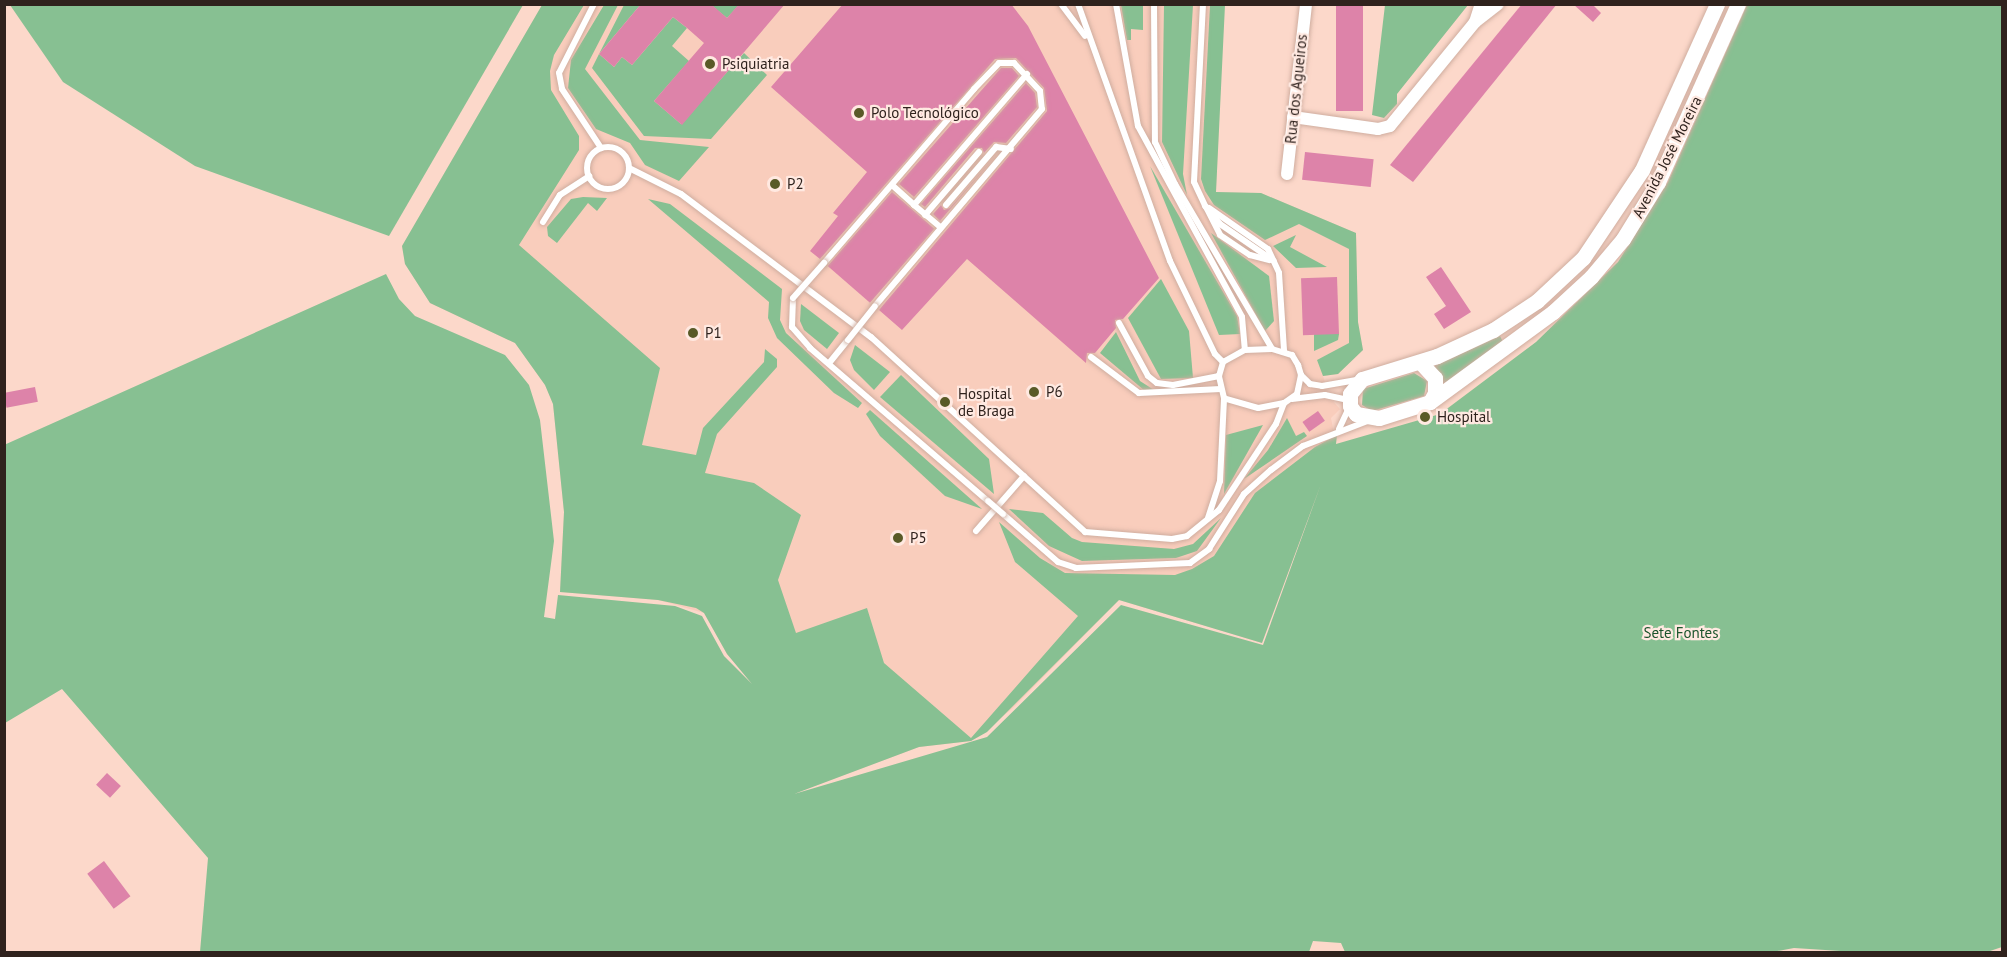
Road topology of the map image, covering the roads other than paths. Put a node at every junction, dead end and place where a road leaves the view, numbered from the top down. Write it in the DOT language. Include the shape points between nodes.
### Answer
graph roads {
  1 [pos="594,4"];
  2 [pos="1061,4"];
  3 [pos="1078,4"];
  4 [pos="1116,4"];
  5 [pos="1154,4"];
  6 [pos="1203,4"];
  7 [pos="1306,4"];
  8 [pos="1481,4"];
  9 [pos="1498,4"];
  10 [pos="1717,4"];
  11 [pos="1738,4"];
  12 [pos="1476,22"];
  13 [pos="1089,42"];
  14 [pos="1027,74"];
  15 [pos="1293,117"];
  16 [pos="601,148"];
  17 [pos="1011,149"];
  18 [pos="979,152"];
  19 [pos="629,168"];
  20 [pos="1287,174"];
  21 [pos="589,176"];
  22 [pos="892,186"];
  23 [pos="914,205"];
  24 [pos="946,205"];
  25 [pos="1205,206"];
  26 [pos="925,215"];
  27 [pos="543,222"];
  28 [pos="941,228"];
  29 [pos="1274,261"];
  30 [pos="1119,323"];
  31 [pos="1272,349"];
  32 [pos="1245,350"];
  33 [pos="1284,351"];
  34 [pos="1091,357"];
  35 [pos="830,362"];
  36 [pos="1223,362"];
  37 [pos="1420,362"];
  38 [pos="1301,375"];
  39 [pos="1219,376"];
  40 [pos="1362,379"];
  41 [pos="1221,389"];
  42 [pos="1224,398"];
  43 [pos="1287,402"];
  44 [pos="1430,402"];
  45 [pos="1349,403"];
  46 [pos="1371,419"];
  47 [pos="1339,429"];
  48 [pos="1024,476"];
  49 [pos="1208,518"];
  50 [pos="976,531"];
  1 -- 16 [label="lane" via="559,73 562,89"];
  2 -- 13 [label="lane"];
  3 -- 13 [label="lane"];
  4 -- 32 [label="lane" via="1138,126 1242,317"];
  5 -- 31 [label="lane" via="1155,142 1175,184"];
  6 -- 25 [label="lane" via="1194,182"];
  7 -- 15 [label="street, Rua dos Agueiros"];
  8 -- 12 [label="street"];
  9 -- 12 [label="street"];
  10 -- 37 [label="street, Avenida José Moreira" via="1650,155 1620,207 1583,258 1560,282 1512,318 1465,345"];
  11 -- 44 [label="street, Avenida José Moreira" via="1666,166 1623,239 1553,312"];
  12 -- 15 [label="street" via="1390,126 1377,129"];
  13 -- 36 [label="lane" via="1170,261 1208,340"];
  14 -- 17 [label="lane" via="1040,91 1042,109"];
  14 -- 22 [label="lane" via="1014,63 999,63"];
  14 -- 23 [label="lane"];
  15 -- 20 [label="street, Rua dos Agueiros"];
  16 -- 19 [label="lane" via="621,152"];
  16 -- 21 [label="lane" via="589,160"];
  17 -- 24 [label="lane" via="996,147"];
  17 -- 28 [label="lane"];
  18 -- 26 [label="lane"];
  19 -- 21 [label="lane" via="624,180 611,188 598,186"];
  19 -- 48 [label="lane" via="681,194 871,336"];
  21 -- 27 [label="lane" via="560,195"];
  22 -- 23 [label="lane"];
  22 -- 35 [label="lane, bridge" via="793,298 792,327"];
  23 -- 26 [label="lane"];
  25 -- 29 [label="lane" via="1268,249"];
  25 -- 29 [label="lane" via="1212,225 1231,244 1250,255"];
  26 -- 28 [label="lane"];
  28 -- 35 [label="lane, bridge"];
  29 -- 33 [label="lane" via="1282,291"];
  30 -- 39 [label="lane" via="1148,376 1157,383 1173,385"];
  31 -- 32 [label="lane"];
  31 -- 33 [label="lane"];
  32 -- 36 [label="lane"];
  33 -- 38 [label="lane" via="1292,355"];
  34 -- 41 [label="lane" via="1139,393"];
  35 -- 47 [label="lane, bridge" via="1058,562 1076,568 1190,563 1209,549 1244,494 1303,446"];
  36 -- 39 [label="lane"];
  37 -- 40 [label="street, Avenida José Moreira"];
  37 -- 44 [label="street" via="1435,378 1435,393"];
  38 -- 40 [label="lane" via="1310,384 1322,386"];
  38 -- 43 [label="lane" via="1296,394"];
  39 -- 41 [label="lane"];
  40 -- 45 [label="street" via="1354,385"];
  41 -- 42 [label="lane"];
  42 -- 43 [label="lane" via="1246,407"];
  42 -- 49 [label="lane" via="1220,481"];
  43 -- 45 [label="lane" via="1325,395"];
  43 -- 49 [label="lane" via="1219,510"];
  44 -- 46 [label="street"];
  45 -- 46 [label="street" via="1356,414"];
  45 -- 47 [label="lane"];
  46 -- 47 [label="lane"];
  48 -- 49 [label="lane" via="1085,532 1173,539 1187,536"];
  48 -- 50 [label="lane"];
}
